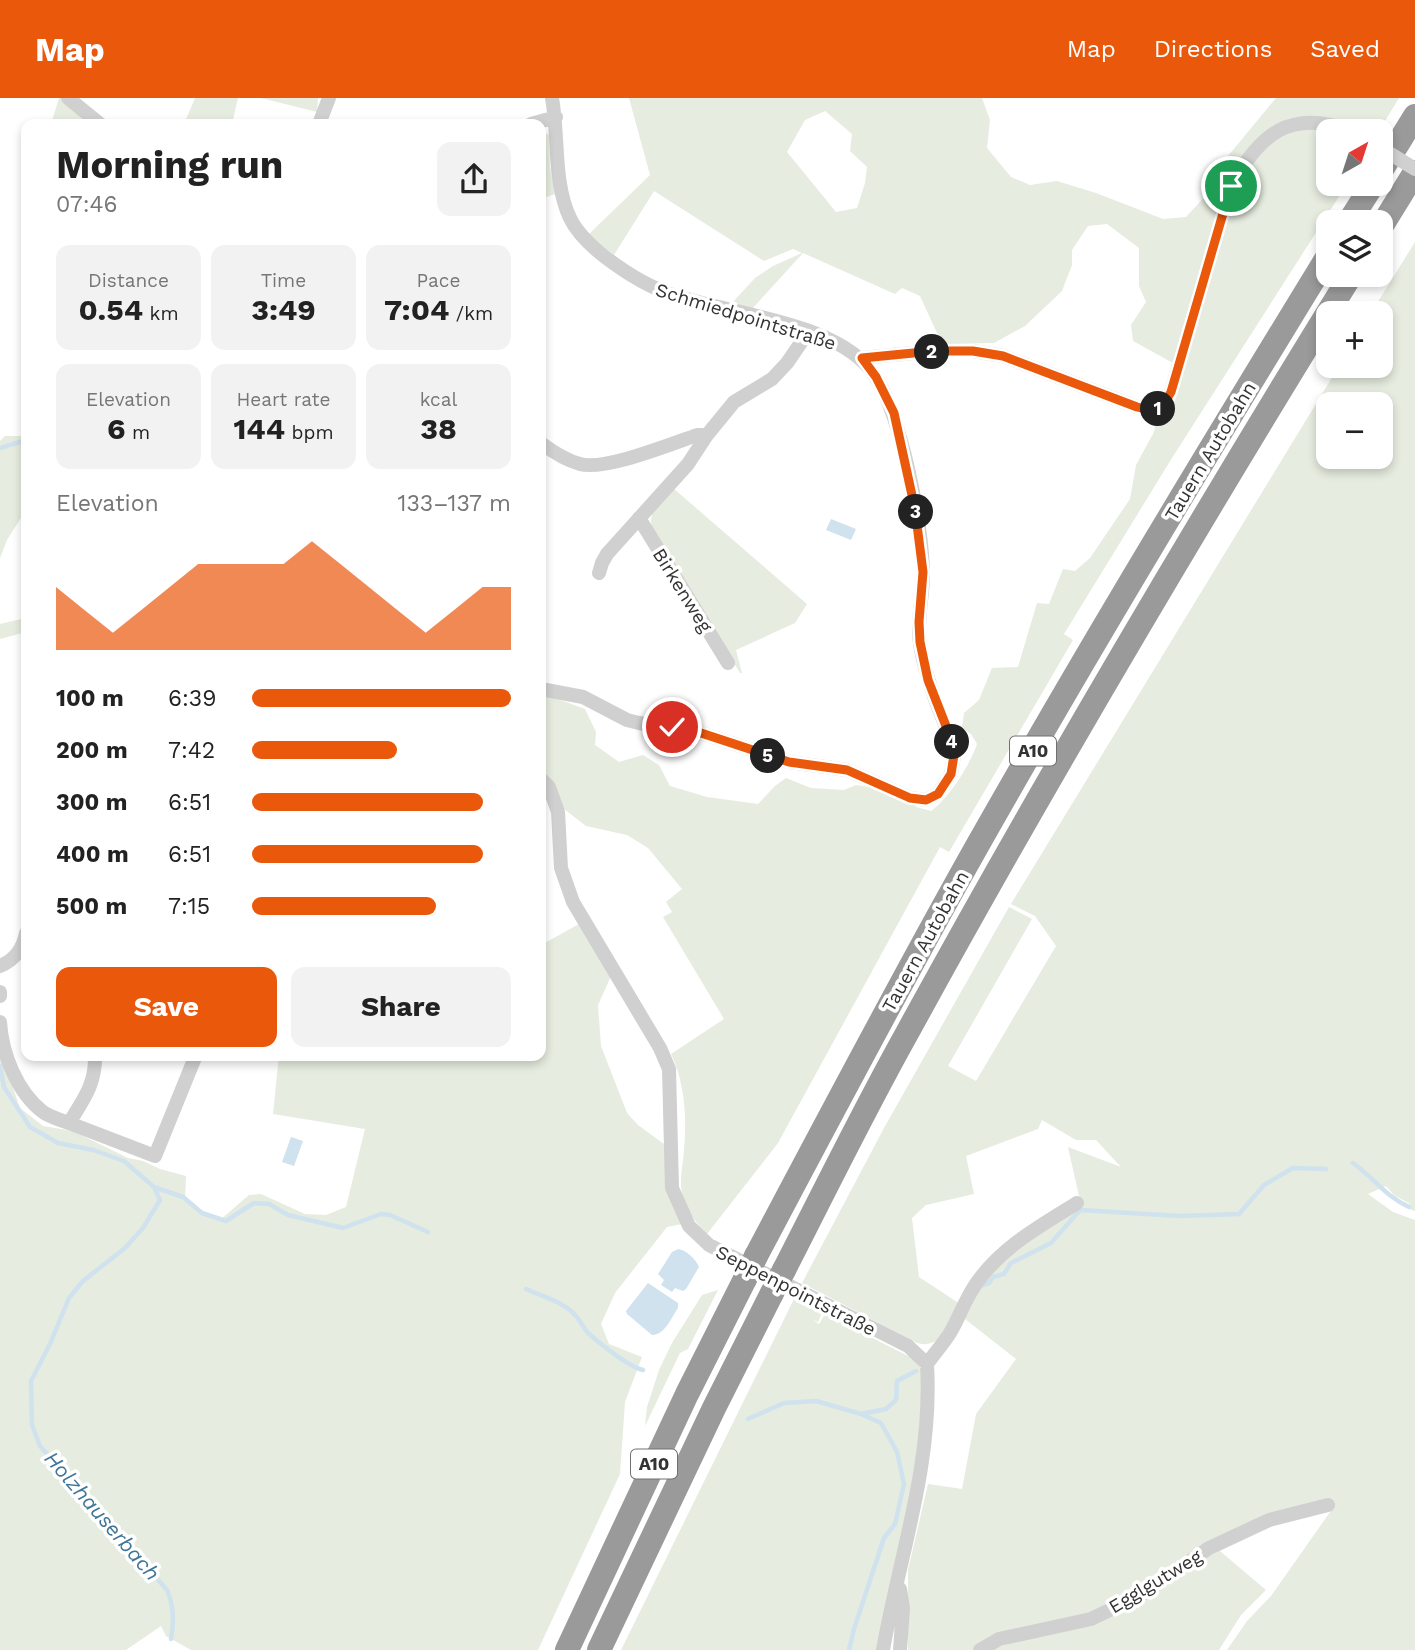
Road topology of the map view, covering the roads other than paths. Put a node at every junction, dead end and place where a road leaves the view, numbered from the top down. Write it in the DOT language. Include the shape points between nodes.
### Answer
graph roads {
  1 [pos="68,98"];
  2 [pos="329,98"];
  3 [pos="552,98"];
  4 [pos="1415,116"];
  5 [pos="556,117"];
  6 [pos="94,119"];
  7 [pos="321,119"];
  8 [pos="546,120"];
  9 [pos="1316,123"];
  10 [pos="1393,152"];
  11 [pos="1393,156"];
  12 [pos="1415,170"];
  13 [pos="1391,210"];
  14 [pos="1316,276"];
  15 [pos="1345,287"];
  16 [pos="809,331"];
  17 [pos="862,358"];
  18 [pos="706,435"];
  19 [pos="546,447"];
  20 [pos="639,518"];
  21 [pos="599,573"];
  22 [pos="728,663"];
  23 [pos="546,690"];
  24 [pos="546,785"];
  25 [pos="21,950"];
  26 [pos="0,966"];
  27 [pos="0,1022"];
  28 [pos="95,1061"];
  29 [pos="194,1061"];
  30 [pos="69,1124"];
  31 [pos="1077,1203"];
  32 [pos="927,1364"];
  33 [pos="1328,1506"];
  34 [pos="898,1579"];
  35 [pos="567,1650"];
  36 [pos="599,1650"];
  37 [pos="883,1650"];
  38 [pos="900,1650"];
  39 [pos="980,1650"];
  1 -- 6 [label="street"];
  2 -- 7 [label="street"];
  3 -- 5 [label="street, Schmiedpointstraße"];
  4 -- 10 [label="highway"];
  5 -- 8 [label="street"];
  5 -- 16 [label="street, Schmiedpointstraße" via="563,198 570,219 598,252 645,285"];
  9 -- 17 [label="street" via="1282,127 1258,146 1231,186 1171,392 1160,408 1137,407 1003,356 934,351"];
  11 -- 12 [label="street, bridge"];
  12 -- 13 [label="highway"];
  14 -- 35 [label="highway, Tauern Autobahn / A10, bridge" via="1175,507 881,1020 687,1394"];
  15 -- 36 [label="highway, Tauern Autobahn / A10, bridge" via="1120,658 904,1038 714,1408"];
  16 -- 17 [label="street, Schmiedpointstraße"];
  16 -- 18 [label="street" via="772,379 734,402"];
  17 -- 23 [label="street, Schmiedpointstraße" via="894,413 915,509 923,572 920,642 928,680 955,749 951,774 938,794 926,800 910,798 847,770 789,762 698,732 627,720 583,697"];
  18 -- 19 [label="street" via="602,464 582,465"];
  18 -- 20 [label="street" via="688,464"];
  20 -- 21 [label="street" via="607,554"];
  20 -- 22 [label="street, Birkenweg"];
  24 -- 32 [label="street, Seppenpointstraße" via="558,812 561,868 573,902 669,1069 672,1188 689,1226 709,1245 908,1346"];
  25 -- 26 [label="street"];
  27 -- 30 [label="street" via="16,1079 26,1096 44,1113"];
  28 -- 30 [label="street" via="87,1095"];
  29 -- 30 [label="street" via="155,1156"];
  31 -- 32 [label="street" via="993,1263"];
  32 -- 34 [label="street" via="924,1460"];
  33 -- 39 [label="street, Egglgutweg" via="1269,1520 1209,1548 1140,1594 1091,1619 999,1639"];
  34 -- 37 [label="street"];
  34 -- 38 [label="street" via="903,1608"];
}
